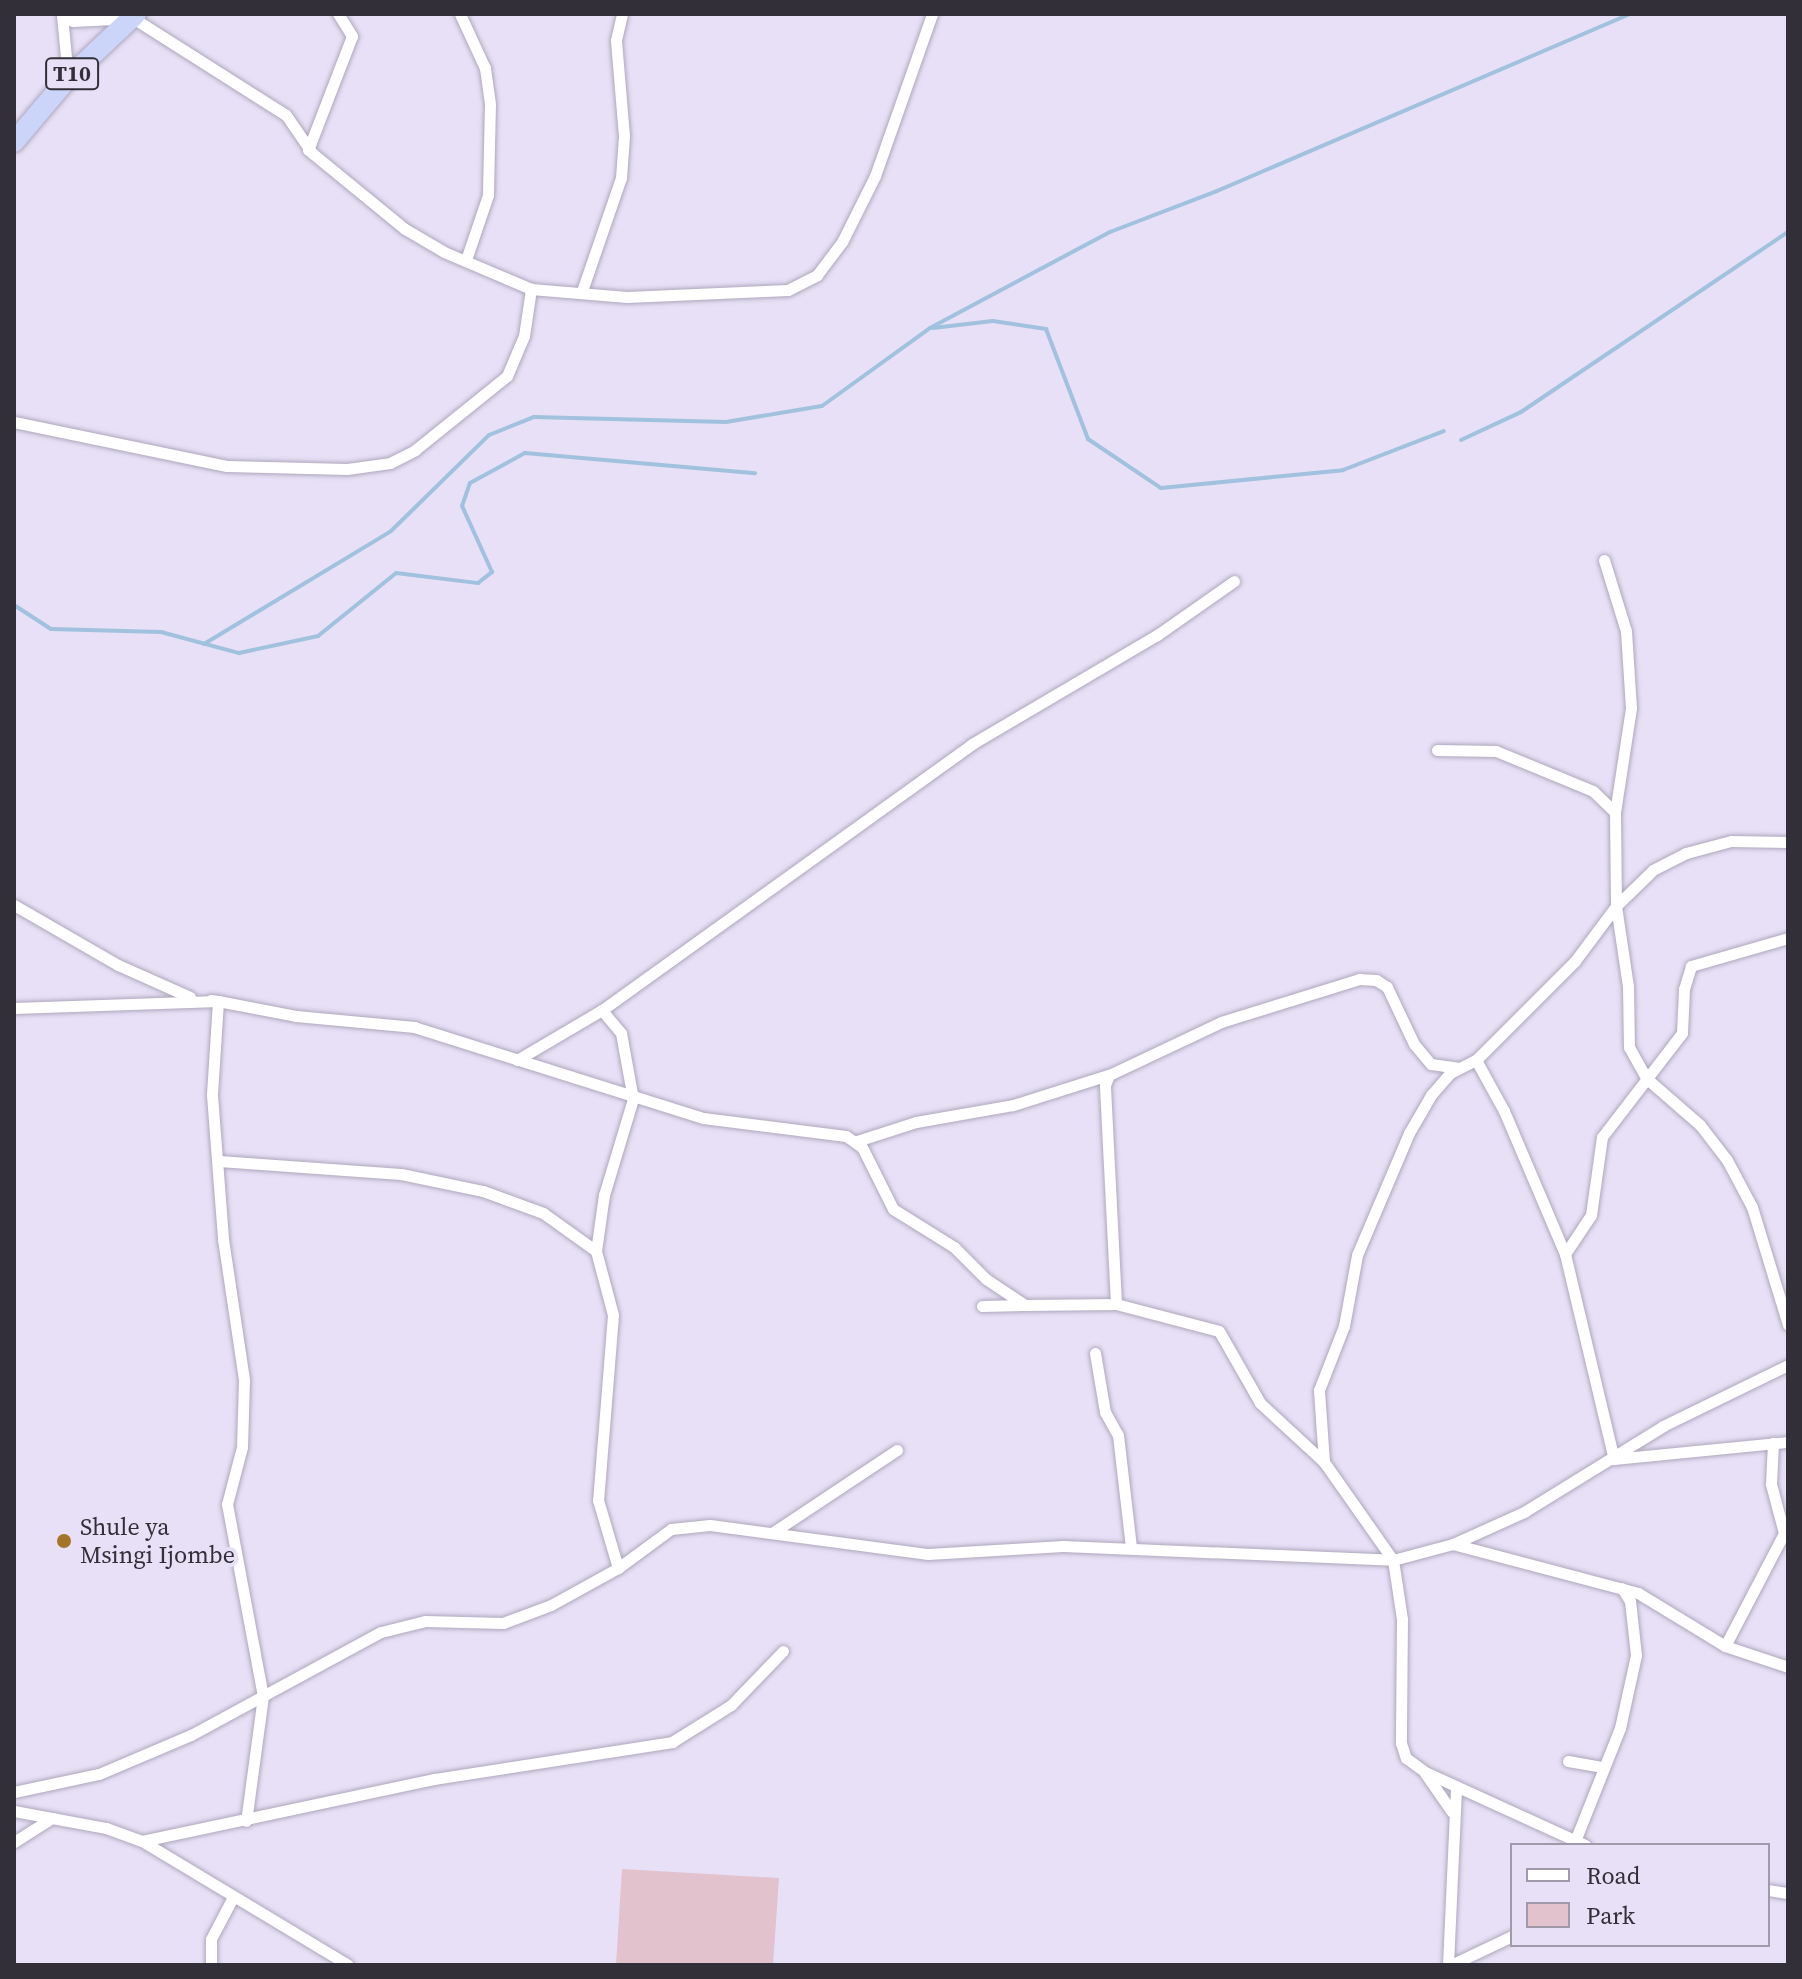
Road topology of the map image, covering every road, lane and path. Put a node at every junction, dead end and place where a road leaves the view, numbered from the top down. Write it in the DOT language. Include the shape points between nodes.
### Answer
graph roads {
  1 [pos="338,14"];
  2 [pos="460,14"];
  3 [pos="622,14"];
  4 [pos="932,14"];
  5 [pos="62,15"];
  6 [pos="134,16"];
  7 [pos="68,78"];
  8 [pos="14,142"];
  9 [pos="308,150"];
  10 [pos="466,260"];
  11 [pos="531,289"];
  12 [pos="582,291"];
  13 [pos="14,422"];
  14 [pos="1604,560"];
  15 [pos="1234,581"];
  16 [pos="1437,750"];
  17 [pos="1615,812"];
  18 [pos="1788,842"];
  19 [pos="14,905"];
  20 [pos="1616,906"];
  21 [pos="1788,938"];
  22 [pos="218,1001"];
  23 [pos="14,1008"];
  24 [pos="602,1010"];
  25 [pos="517,1060"];
  26 [pos="1476,1060"];
  27 [pos="1458,1068"];
  28 [pos="1109,1075"];
  29 [pos="1646,1078"];
  30 [pos="633,1099"];
  31 [pos="857,1141"];
  32 [pos="219,1161"];
  33 [pos="596,1251"];
  34 [pos="1565,1254"];
  35 [pos="1116,1304"];
  36 [pos="1025,1305"];
  37 [pos="982,1306"];
  38 [pos="1788,1325"];
  39 [pos="1095,1353"];
  40 [pos="1788,1365"];
  41 [pos="1788,1442"];
  42 [pos="1773,1443"];
  43 [pos="897,1450"];
  44 [pos="1614,1459"];
  45 [pos="1324,1462"];
  46 [pos="772,1533"];
  47 [pos="1453,1544"];
  48 [pos="1131,1547"];
  49 [pos="1393,1560"];
  50 [pos="618,1568"];
  51 [pos="1622,1588"];
  52 [pos="1725,1646"];
  53 [pos="783,1651"];
  54 [pos="1788,1667"];
  55 [pos="263,1696"];
  56 [pos="1568,1761"];
  57 [pos="1601,1767"];
  58 [pos="1425,1772"];
  59 [pos="1456,1786"];
  60 [pos="14,1792"];
  61 [pos="14,1811"];
  62 [pos="1452,1812"];
  63 [pos="52,1818"];
  64 [pos="246,1821"];
  65 [pos="142,1841"];
  66 [pos="14,1842"];
  67 [pos="1580,1843"];
  68 [pos="232,1899"];
  69 [pos="1510,1937"];
  70 [pos="211,1965"];
  71 [pos="348,1965"];
  72 [pos="1449,1965"];
  1 -- 9 [label="street" via="352,36"];
  2 -- 10 [label="street" via="485,68 490,104 488,195"];
  3 -- 12 [label="street" via="616,40 624,136 621,178"];
  4 -- 12 [label="street" via="862,205 832,258 806,283 788,290 627,297"];
  5 -- 6 [label="street" via="73,21"];
  5 -- 7 [label="street"];
  6 -- 7 [label="highway, T10"];
  6 -- 9 [label="street" via="286,115"];
  7 -- 8 [label="highway, T10"];
  9 -- 10 [label="street" via="413,235"];
  10 -- 11 [label="street"];
  11 -- 12 [label="street"];
  11 -- 13 [label="street" via="524,336 507,376 415,450 390,463 347,469 227,466"];
  14 -- 17 [label="street" via="1626,631 1631,708"];
  15 -- 24 [label="street" via="1157,635 972,744"];
  16 -- 17 [label="street" via="1496,751 1593,791"];
  17 -- 20 [label="street"];
  18 -- 20 [label="street" via="1731,841 1686,853 1653,870"];
  19 -- 22 [label="street" via="161,986"];
  20 -- 26 [label="street" via="1558,979"];
  20 -- 29 [label="street" via="1628,986 1629,1047"];
  21 -- 29 [label="street" via="1691,966 1682,1033"];
  22 -- 23 [label="street"];
  22 -- 25 [label="street" via="296,1016 414,1027"];
  22 -- 32 [label="street" via="212,1048"];
  24 -- 25 [label="street"];
  24 -- 30 [label="street" via="621,1033"];
  25 -- 30 [label="street"];
  26 -- 27 [label="street"];
  26 -- 34 [label="street" via="1504,1111"];
  27 -- 28 [label="street" via="1431,1064 1414,1044 1387,987 1359,979 1221,1022"];
  27 -- 45 [label="street" via="1431,1095 1409,1133 1357,1255 1344,1326 1319,1390"];
  28 -- 31 [label="street" via="1013,1105 916,1122"];
  28 -- 35 [label="street" via="1105,1085"];
  29 -- 34 [label="street" via="1602,1137 1591,1215"];
  29 -- 38 [label="street" via="1700,1125 1727,1160 1752,1207"];
  30 -- 31 [label="street" via="703,1118"];
  30 -- 33 [label="street" via="604,1195"];
  31 -- 36 [label="street" via="893,1209 954,1247 986,1279"];
  32 -- 33 [label="street" via="401,1174 483,1191 543,1213"];
  32 -- 55 [label="street" via="223,1239 244,1380 242,1447 227,1504"];
  33 -- 50 [label="street" via="613,1315 598,1500"];
  34 -- 44 [label="street"];
  35 -- 36 [label="street"];
  35 -- 45 [label="street" via="1219,1331 1260,1403"];
  36 -- 37 [label="street"];
  39 -- 48 [label="street" via="1105,1412 1118,1435"];
  40 -- 44 [label="street" via="1663,1426"];
  41 -- 42 [label="street"];
  42 -- 44 [label="street"];
  42 -- 52 [label="street" via="1771,1484 1784,1533"];
  43 -- 46 [label="street"];
  44 -- 47 [label="street" via="1524,1512"];
  45 -- 49 [label="street"];
  46 -- 48 [label="street" via="928,1554"];
  46 -- 50 [label="street" via="710,1525 671,1529"];
  47 -- 49 [label="street"];
  47 -- 51 [label="street"];
  48 -- 49 [label="street"];
  49 -- 58 [label="street" via="1402,1619 1401,1743 1406,1758"];
  50 -- 55 [label="street" via="551,1605 503,1623 425,1621 381,1632"];
  51 -- 52 [label="street" via="1651,1598"];
  51 -- 57 [label="street" via="1630,1601 1636,1655 1620,1728"];
  52 -- 54 [label="street"];
  53 -- 64 [label="street" via="731,1705 685,1738 434,1779"];
  55 -- 60 [label="street" via="204,1729 99,1774"];
  55 -- 64 [label="street"];
  56 -- 57 [label="street"];
  57 -- 67 [label="street"];
  58 -- 59 [label="street"];
  58 -- 62 [label="street"];
  59 -- 62 [label="street"];
  59 -- 67 [label="street"];
  61 -- 63 [label="street"];
  62 -- 72 [label="street"];
  63 -- 65 [label="street"];
  63 -- 66 [label="street"];
  64 -- 65 [label="street"];
  65 -- 68 [label="street"];
  68 -- 70 [label="street" via="211,1939"];
  68 -- 71 [label="street"];
  69 -- 72 [label="street"];
}
